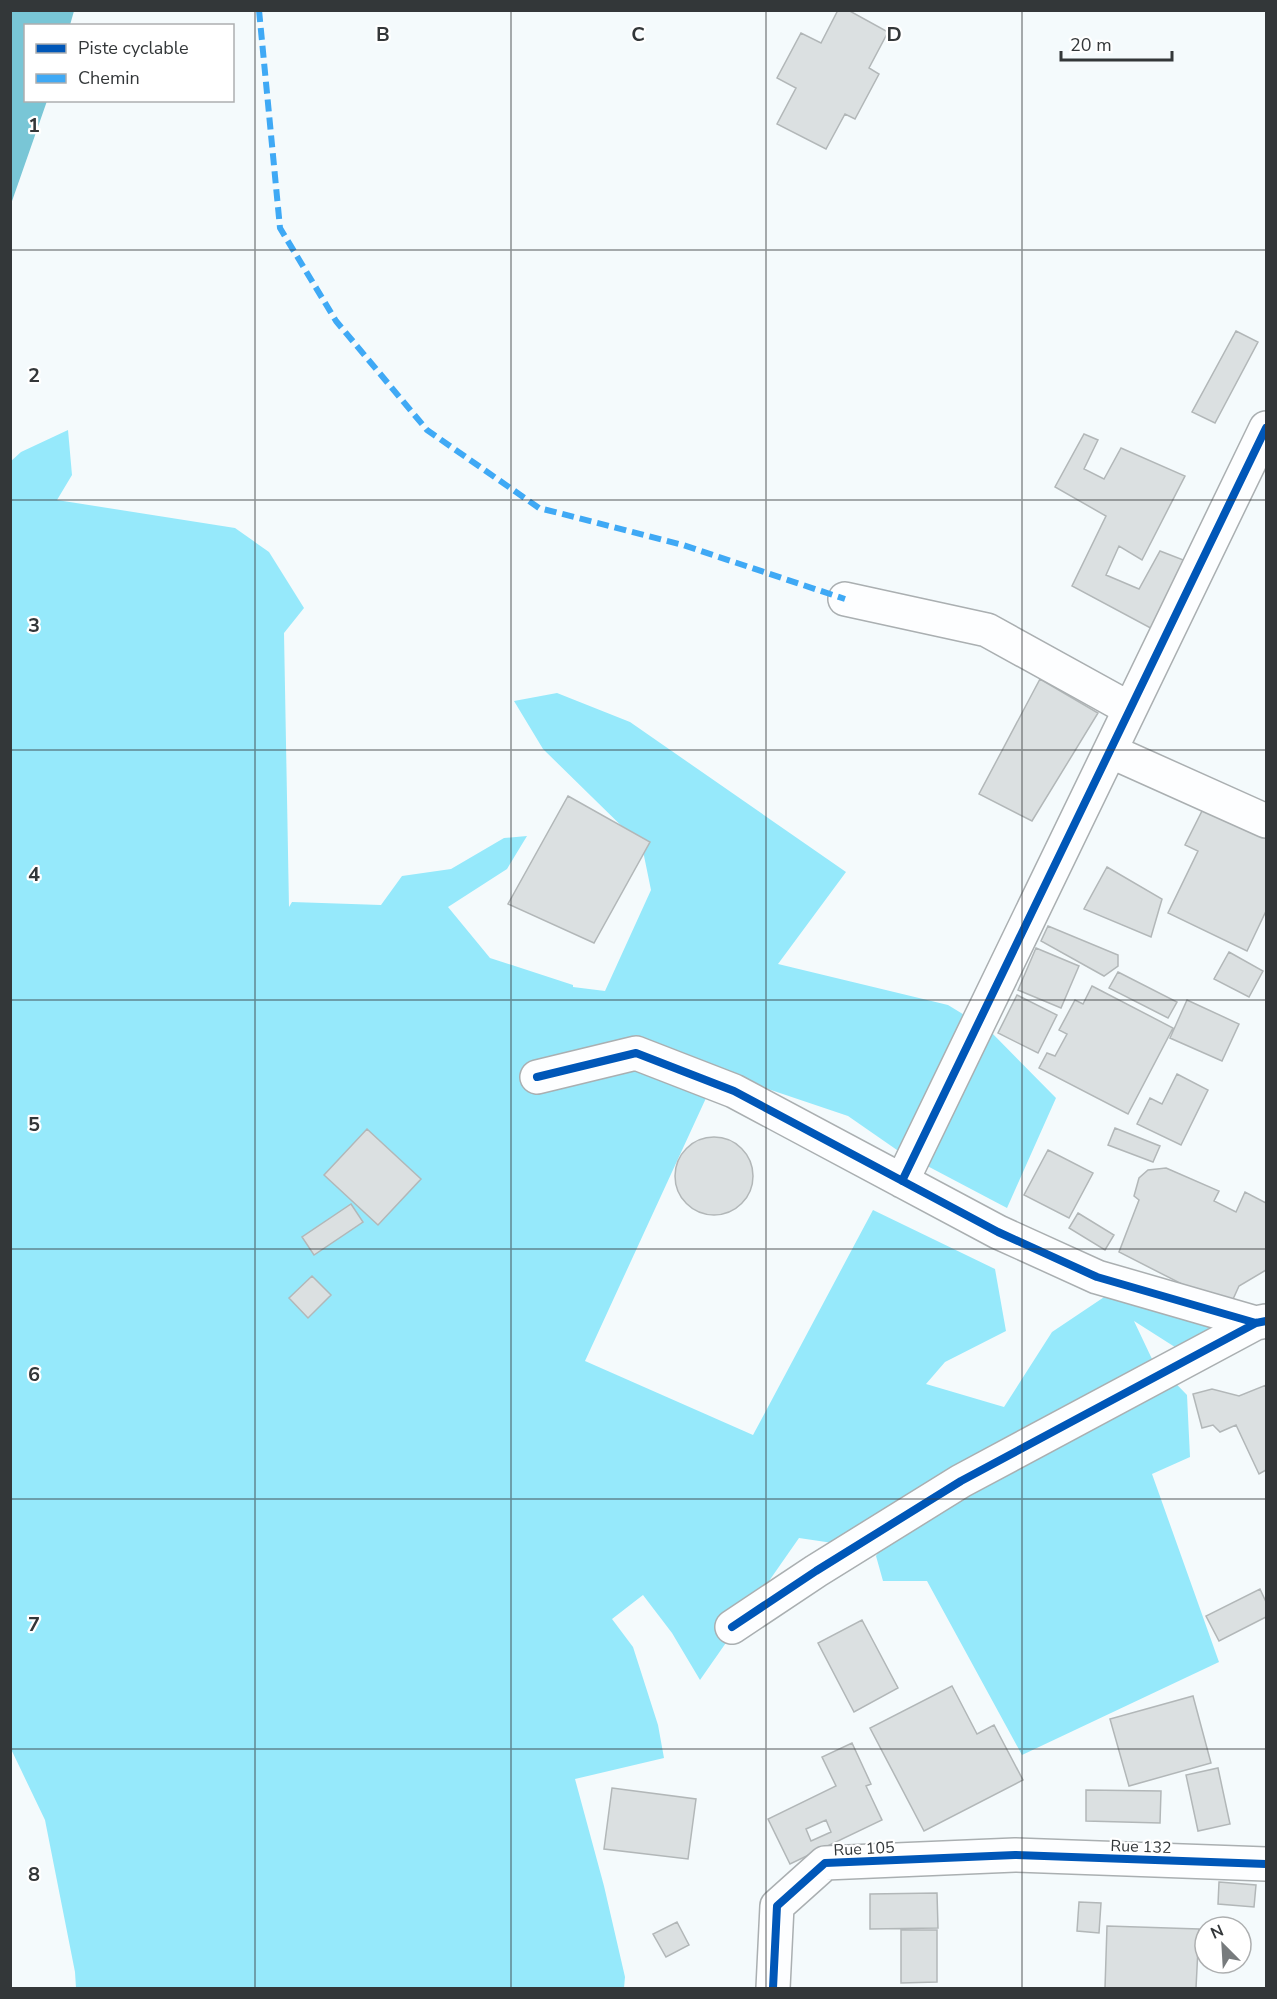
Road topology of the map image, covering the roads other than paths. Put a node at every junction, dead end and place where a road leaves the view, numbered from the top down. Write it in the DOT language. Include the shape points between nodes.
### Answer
graph roads {
  1 [pos="1266,428"];
  2 [pos="845,599"];
  3 [pos="1130,709"];
  4 [pos="1110,750"];
  5 [pos="1266,821"];
  6 [pos="537,1077"];
  7 [pos="902,1181"];
  8 [pos="1261,1322"];
  9 [pos="732,1627"];
  10 [pos="1015,1855"];
  11 [pos="1266,1864"];
  12 [pos="773,1989"];
  1 -- 3 [label="street"];
  2 -- 3 [label="street" via="987,630"];
  3 -- 4 [label="street"];
  4 -- 5 [label="street"];
  4 -- 7 [label="street"];
  6 -- 7 [label="street" via="636,1053 734,1092"];
  7 -- 8 [label="street" via="998,1232 1097,1277"];
  8 -- 9 [label="street" via="961,1481"];
  10 -- 11 [label="street, Rue 132"];
  10 -- 12 [label="street, Rue 105" via="825,1863 777,1906"];
}
